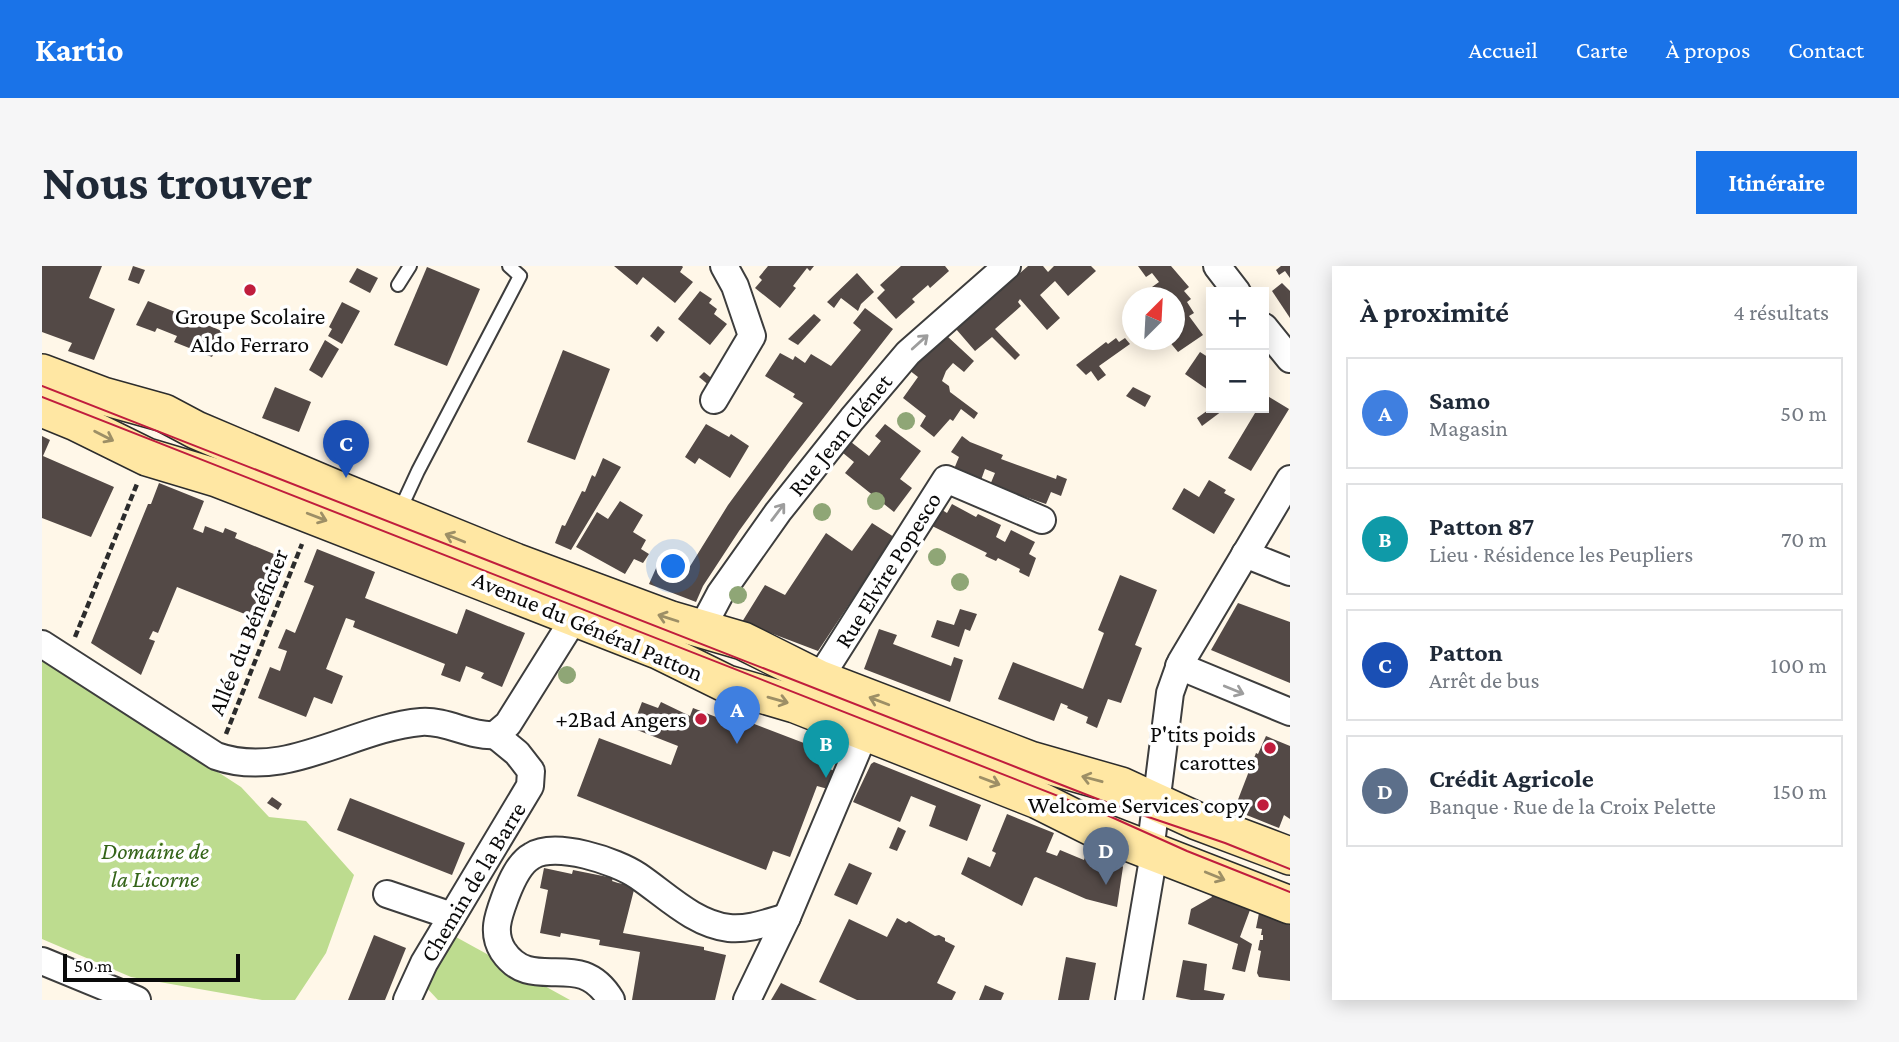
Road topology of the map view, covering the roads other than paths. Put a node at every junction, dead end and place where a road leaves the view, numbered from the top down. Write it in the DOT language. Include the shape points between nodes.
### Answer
graph roads {
  1 [pos="410,266"];
  2 [pos="509,266"];
  3 [pos="724,266"];
  4 [pos="1217,266"];
  5 [pos="991,271"];
  6 [pos="398,285"];
  7 [pos="1233,287"];
  8 [pos="1269,333"];
  9 [pos="1290,359"];
  10 [pos="42,373"];
  11 [pos="714,400"];
  12 [pos="42,408"];
  13 [pos="1290,479"];
  14 [pos="398,515"];
  15 [pos="1042,520"];
  16 [pos="1245,554"];
  17 [pos="1290,572"];
  18 [pos="575,617"];
  19 [pos="702,628"];
  20 [pos="42,644"];
  21 [pos="1179,666"];
  22 [pos="819,678"];
  23 [pos="1290,712"];
  24 [pos="865,732"];
  25 [pos="495,735"];
  26 [pos="1154,826"];
  27 [pos="1290,856"];
  28 [pos="387,894"];
  29 [pos="1290,905"];
  30 [pos="452,916"];
  31 [pos="787,917"];
  32 [pos="42,961"];
  33 [pos="136,1000"];
  34 [pos="407,1000"];
  35 [pos="611,1000"];
  36 [pos="747,1000"];
  37 [pos="1129,1000"];
  1 -- 6 [label="lane"];
  2 -- 14 [label="lane" via="520,276"];
  3 -- 11 [label="street" via="752,336"];
  4 -- 7 [label="street"];
  19 -- 5 [label="street, Rue Jean Clénet, one-way" via="720,594 778,512 860,410 908,353"];
  8 -- 9 [label="street"];
  10 -- 14 [label="street, Avenue du Général Patton" via="164,413"];
  12 -- 18 [label="street, Avenue du Général Patton, one-way" via="147,457 217,478"];
  13 -- 16 [label="street"];
  19 -- 14 [label="street, Avenue du Général Patton, one-way"];
  15 -- 22 [label="street, Rue Elvire Popesco" via="946,479"];
  16 -- 17 [label="street"];
  16 -- 21 [label="street"];
  18 -- 24 [label="street, Avenue du Général Patton, one-way" via="727,684"];
  18 -- 25 [label="street" via="508,724"];
  19 -- 22 [label="street, Avenue du Général Patton" via="743,641"];
  20 -- 25 [label="street" via="178,733 231,761 274,762 410,723 430,722"];
  21 -- 23 [label="street, one-way"];
  21 -- 26 [label="street" via="1170,693"];
  26 -- 22 [label="street, Avenue du Général Patton, one-way" via="1121,786 1030,760"];
  24 -- 26 [label="street, Avenue du Général Patton, one-way" via="1038,800 1102,832"];
  24 -- 31 [label="street"];
  25 -- 30 [label="street, Chemin de la Barre" via="531,771 530,786"];
  26 -- 27 [label="street, Avenue du Général Patton" via="1197,821"];
  26 -- 29 [label="street, Avenue du Général Patton, one-way"];
  26 -- 37 [label="street" via="1152,865"];
  28 -- 30 [label="street"];
  30 -- 34 [label="street, Chemin de la Barre"];
  31 -- 35 [label="street" via="729,928 698,918 636,874 612,863 558,850 532,855 507,892 498,917 497,940 512,962 532,972 569,971 592,978"];
  31 -- 36 [label="street"];
  32 -- 33 [label="street"];
}
